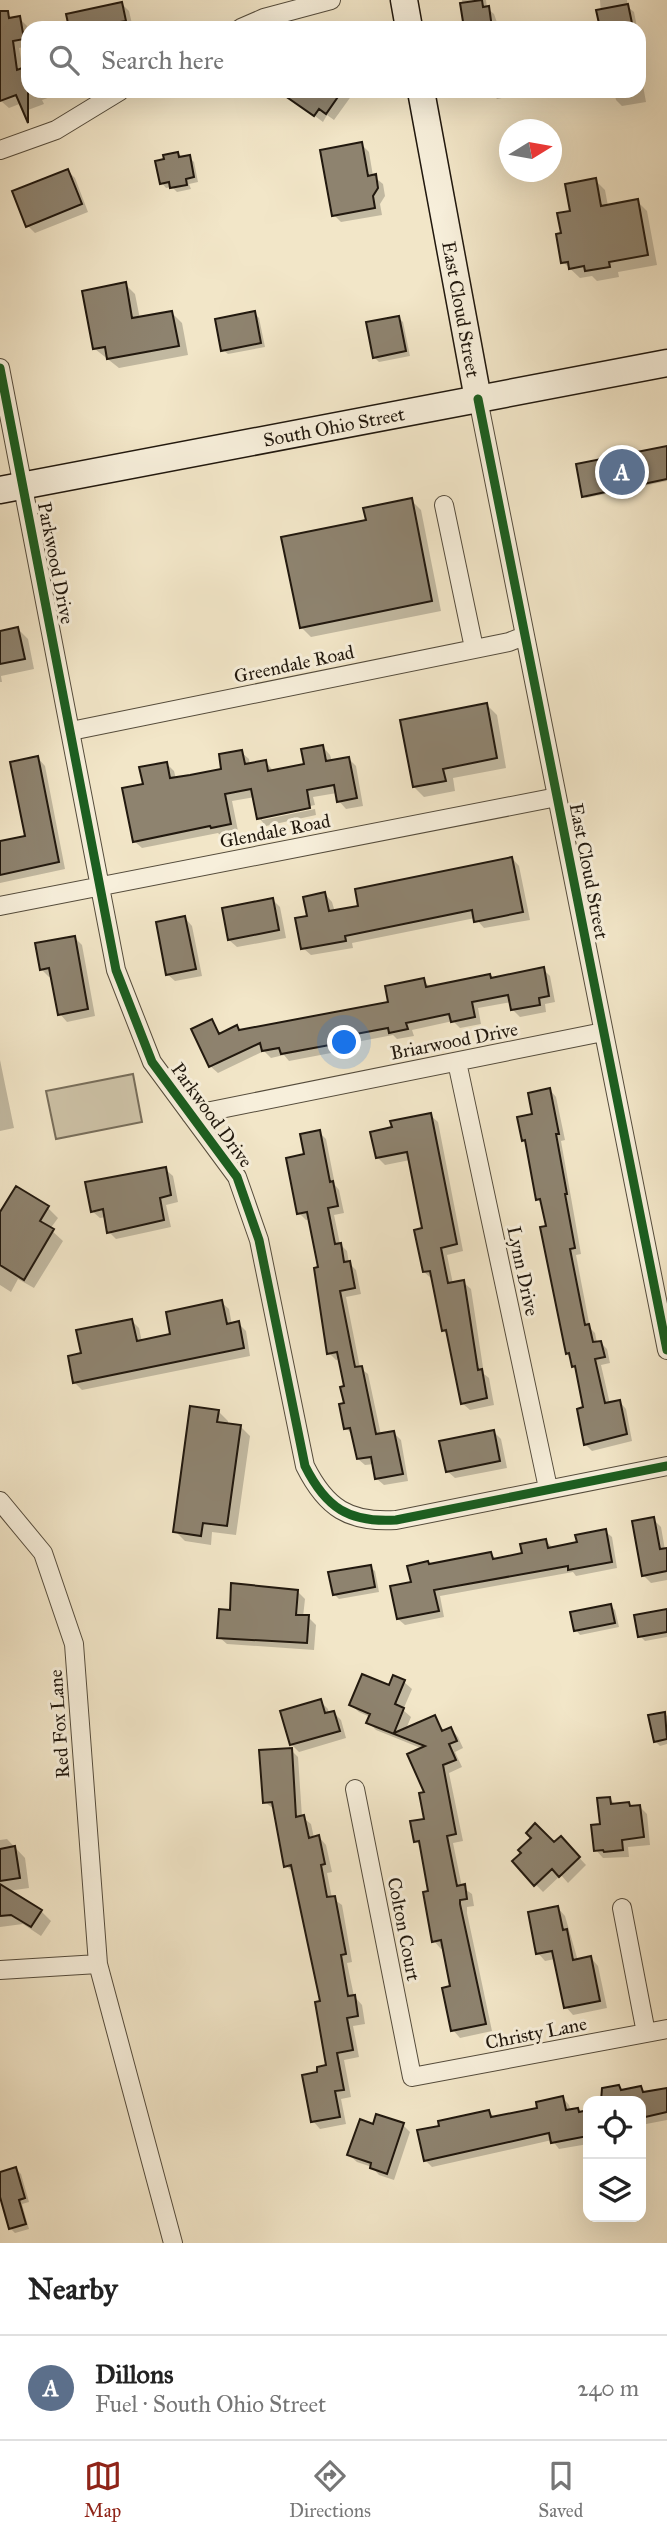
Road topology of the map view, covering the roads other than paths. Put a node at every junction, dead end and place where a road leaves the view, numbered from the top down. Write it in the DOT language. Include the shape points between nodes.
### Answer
graph roads {
  1 [pos="331,0"];
  2 [pos="404,0"];
  3 [pos="257,21"];
  4 [pos="408,21"];
  5 [pos="109,98"];
  6 [pos="422,98"];
  7 [pos="0,150"];
  8 [pos="667,363"];
  9 [pos="0,368"];
  10 [pos="478,399"];
  11 [pos="12,488"];
  12 [pos="444,505"];
  13 [pos="524,636"];
  14 [pos="474,648"];
  15 [pos="71,731"];
  16 [pos="557,797"];
  17 [pos="101,887"];
  18 [pos="0,906"];
  19 [pos="603,1032"];
  20 [pos="457,1062"];
  21 [pos="191,1115"];
  22 [pos="667,1350"];
  23 [pos="667,1466"];
  24 [pos="548,1488"];
  25 [pos="0,1501"];
  26 [pos="355,1788"];
  27 [pos="622,1908"];
  28 [pos="98,1964"];
  29 [pos="0,1970"];
  30 [pos="667,2029"];
  31 [pos="646,2033"];
  32 [pos="412,2077"];
  33 [pos="173,2243"];
  1 -- 3 [label="street"];
  2 -- 4 [label="main road"];
  5 -- 7 [label="street" via="56,130"];
  6 -- 10 [label="main road, East Cloud Street"];
  8 -- 10 [label="main road, South Ohio Street"];
  9 -- 11 [label="street, Parkwood Drive"];
  10 -- 11 [label="main road, South Ohio Street"];
  10 -- 13 [label="street, East Cloud Street"];
  11 -- 15 [label="street, Parkwood Drive"];
  12 -- 14 [label="street"];
  13 -- 14 [label="street, Greendale Road"];
  13 -- 16 [label="street, East Cloud Street"];
  14 -- 15 [label="street, Greendale Road"];
  15 -- 17 [label="street, Parkwood Drive"];
  16 -- 17 [label="street, Glendale Road"];
  16 -- 19 [label="street, East Cloud Street"];
  17 -- 18 [label="street, Glendale Road"];
  17 -- 21 [label="street, Parkwood Drive" via="116,970 152,1062"];
  19 -- 20 [label="street, Briarwood Drive"];
  19 -- 22 [label="street, East Cloud Street"];
  20 -- 21 [label="street, Briarwood Drive"];
  20 -- 24 [label="street, Lynn Drive"];
  21 -- 24 [label="street, Parkwood Drive" via="237,1177 259,1240 305,1466 330,1503 363,1519 396,1520"];
  23 -- 24 [label="street, Parkwood Drive"];
  25 -- 28 [label="street, Red Fox Lane" via="43,1553 74,1644"];
  26 -- 32 [label="street, Colton Court"];
  27 -- 31 [label="street"];
  28 -- 29 [label="street"];
  28 -- 33 [label="street, Red Fox Lane"];
  30 -- 31 [label="street, Christy Lane"];
  31 -- 32 [label="street, Christy Lane"];
}
